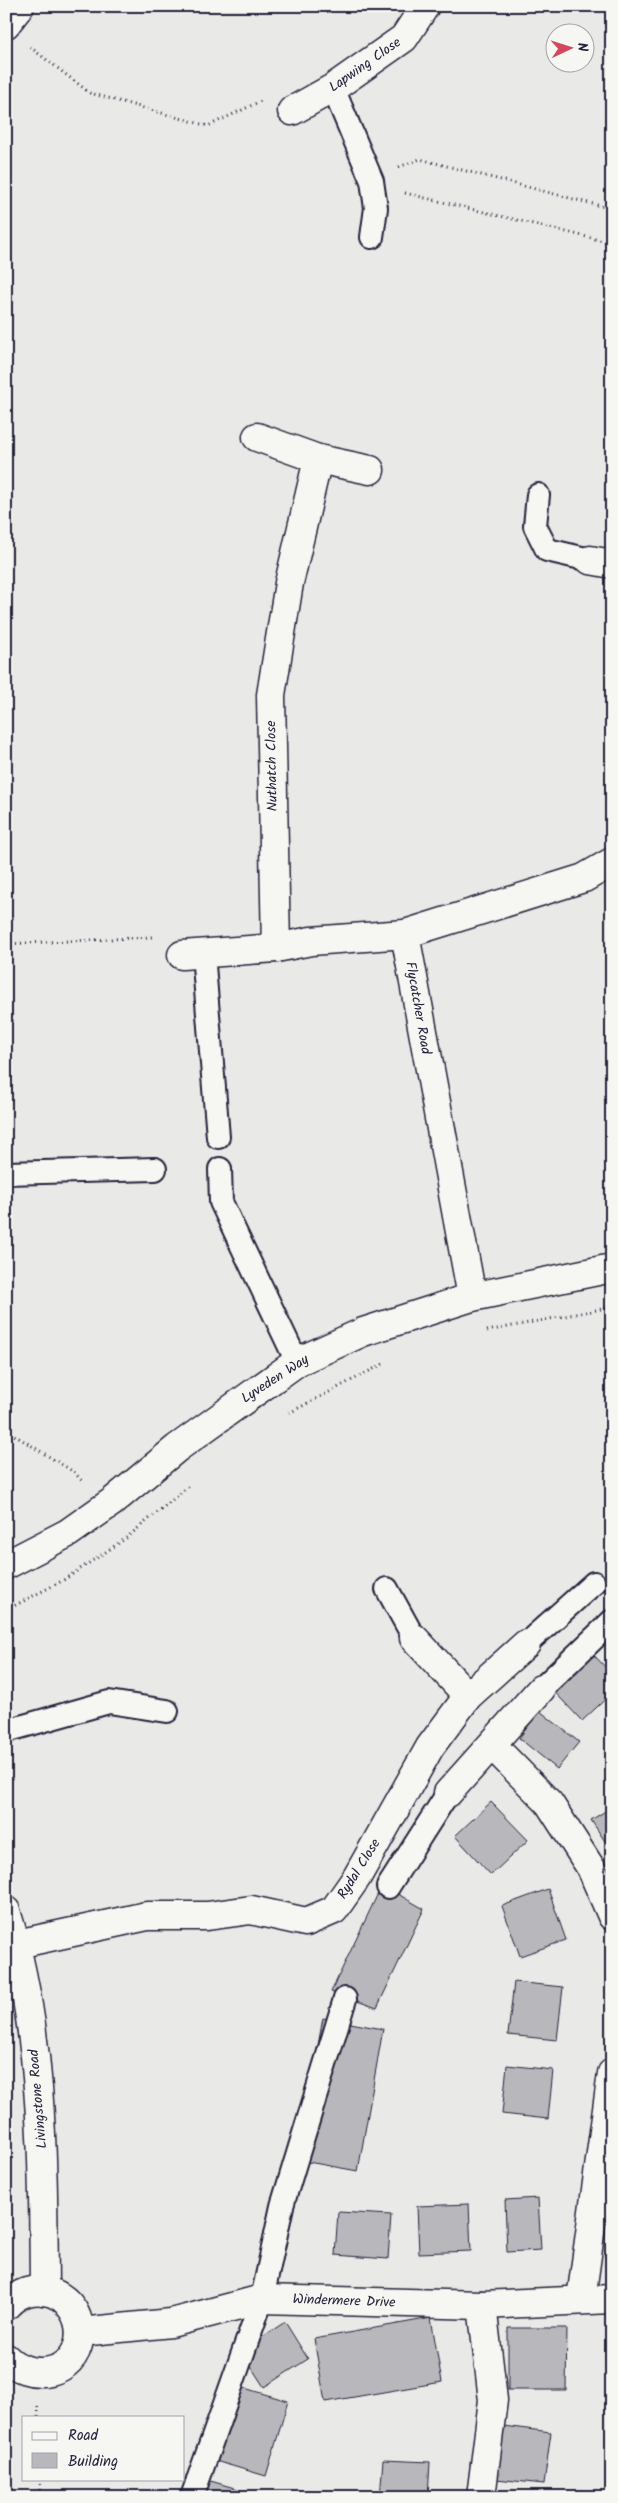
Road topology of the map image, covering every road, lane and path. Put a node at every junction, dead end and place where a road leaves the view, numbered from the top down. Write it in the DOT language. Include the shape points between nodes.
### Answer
graph roads {
  1 [pos="20,6"];
  2 [pos="426,6"];
  3 [pos="6,24"];
  4 [pos="29,45"];
  5 [pos="333,88"];
  6 [pos="292,111"];
  7 [pos="400,176"];
  8 [pos="403,185"];
  9 [pos="405,193"];
  10 [pos="376,208"];
  11 [pos="612,208"];
  12 [pos="612,222"];
  13 [pos="372,237"];
  14 [pos="606,242"];
  15 [pos="612,243"];
  16 [pos="257,437"];
  17 [pos="318,459"];
  18 [pos="370,470"];
  19 [pos="538,495"];
  20 [pos="601,562"];
  21 [pos="612,862"];
  22 [pos="405,934"];
  23 [pos="6,944"];
  24 [pos="276,948"];
  25 [pos="193,954"];
  26 [pos="218,1137"];
  27 [pos="155,1169"];
  28 [pos="220,1169"];
  29 [pos="6,1172"];
  30 [pos="612,1268"];
  31 [pos="472,1297"];
  32 [pos="612,1306"];
  33 [pos="480,1333"];
  34 [pos="390,1361"];
  35 [pos="297,1362"];
  36 [pos="287,1414"];
  37 [pos="6,1430"];
  38 [pos="196,1480"];
  39 [pos="82,1482"];
  40 [pos="6,1565"];
  41 [pos="594,1584"];
  42 [pos="387,1589"];
  43 [pos="6,1610"];
  44 [pos="612,1621"];
  45 [pos="414,1638"];
  46 [pos="526,1644"];
  47 [pos="541,1688"];
  48 [pos="468,1696"];
  49 [pos="168,1711"];
  50 [pos="6,1732"];
  51 [pos="492,1745"];
  52 [pos="448,1793"];
  53 [pos="388,1887"];
  54 [pos="6,1911"];
  55 [pos="612,1916"];
  56 [pos="17,1944"];
  57 [pos="345,1999"];
  58 [pos="612,2073"];
  59 [pos="44,2291"];
  60 [pos="262,2298"];
  61 [pos="582,2298"];
  62 [pos="612,2299"];
  63 [pos="482,2305"];
  64 [pos="6,2306"];
  65 [pos="80,2332"];
  66 [pos="6,2358"];
  67 [pos="40,2480"];
  68 [pos="40,2497"];
  69 [pos="192,2497"];
  70 [pos="481,2497"];
  1 -- 3 [label="street"];
  2 -- 5 [label="street, Lapwing Close" via="404,38"];
  4 -- 6 [label="path" via="90,93 208,126 268,97"];
  5 -- 6 [label="street, Lapwing Close"];
  5 -- 10 [label="lane" via="372,180"];
  7 -- 11 [label="path" via="397,168 420,159"];
  8 -- 9 [label="path"];
  9 -- 10 [label="path"];
  9 -- 14 [label="path"];
  10 -- 13 [label="lane"];
  12 -- 14 [label="path"];
  14 -- 15 [label="path"];
  16 -- 17 [label="street"];
  17 -- 18 [label="street"];
  17 -- 24 [label="street, Nuthatch Close" via="288,582 271,695"];
  19 -- 20 [label="lane" via="535,526 547,550"];
  21 -- 22 [label="street" via="584,878"];
  22 -- 24 [label="street" via="311,941"];
  22 -- 31 [label="street, Flycatcher Road"];
  23 -- 25 [label="path" via="174,936"];
  24 -- 25 [label="street"];
  25 -- 26 [label="lane"];
  27 -- 29 [label="lane"];
  28 -- 35 [label="lane" via="221,1202"];
  30 -- 31 [label="street, Lyveden Way"];
  31 -- 35 [label="street, Lyveden Way" via="363,1332"];
  32 -- 33 [label="path"];
  34 -- 36 [label="path"];
  35 -- 40 [label="street, Lyveden Way" via="177,1448 90,1518"];
  37 -- 39 [label="path" via="74,1472"];
  38 -- 43 [label="path" via="125,1539 62,1581"];
  41 -- 46 [label="lane"];
  42 -- 45 [label="lane"];
  44 -- 47 [label="lane"];
  45 -- 48 [label="street"];
  46 -- 48 [label="street, Rydal Close"];
  47 -- 51 [label="street"];
  48 -- 56 [label="street, Rydal Close" via="430,1747 334,1910 306,1922 251,1910 207,1916 147,1916"];
  49 -- 50 [label="lane" via="109,1702"];
  51 -- 52 [label="street"];
  51 -- 55 [label="street" via="549,1803 591,1868"];
  52 -- 53 [label="lane"];
  54 -- 56 [label="street, Livingstone Road"];
  56 -- 59 [label="street, Livingstone Road" via="30,2010 43,2160"];
  57 -- 60 [label="lane" via="282,2206"];
  58 -- 61 [label="street"];
  59 -- 64 [label="street" via="20,2294"];
  59 -- 65 [label="street" via="66,2300 76,2315"];
  60 -- 63 [label="street, Windermere Drive"];
  60 -- 65 [label="street, Windermere Drive" via="171,2323"];
  60 -- 69 [label="lane"];
  61 -- 62 [label="street, Windermere Drive"];
  61 -- 63 [label="street, Windermere Drive"];
  63 -- 70 [label="street" via="494,2400"];
  65 -- 66 [label="street" via="72,2357 50,2372 25,2371"];
  67 -- 68 [label="path"];
}
